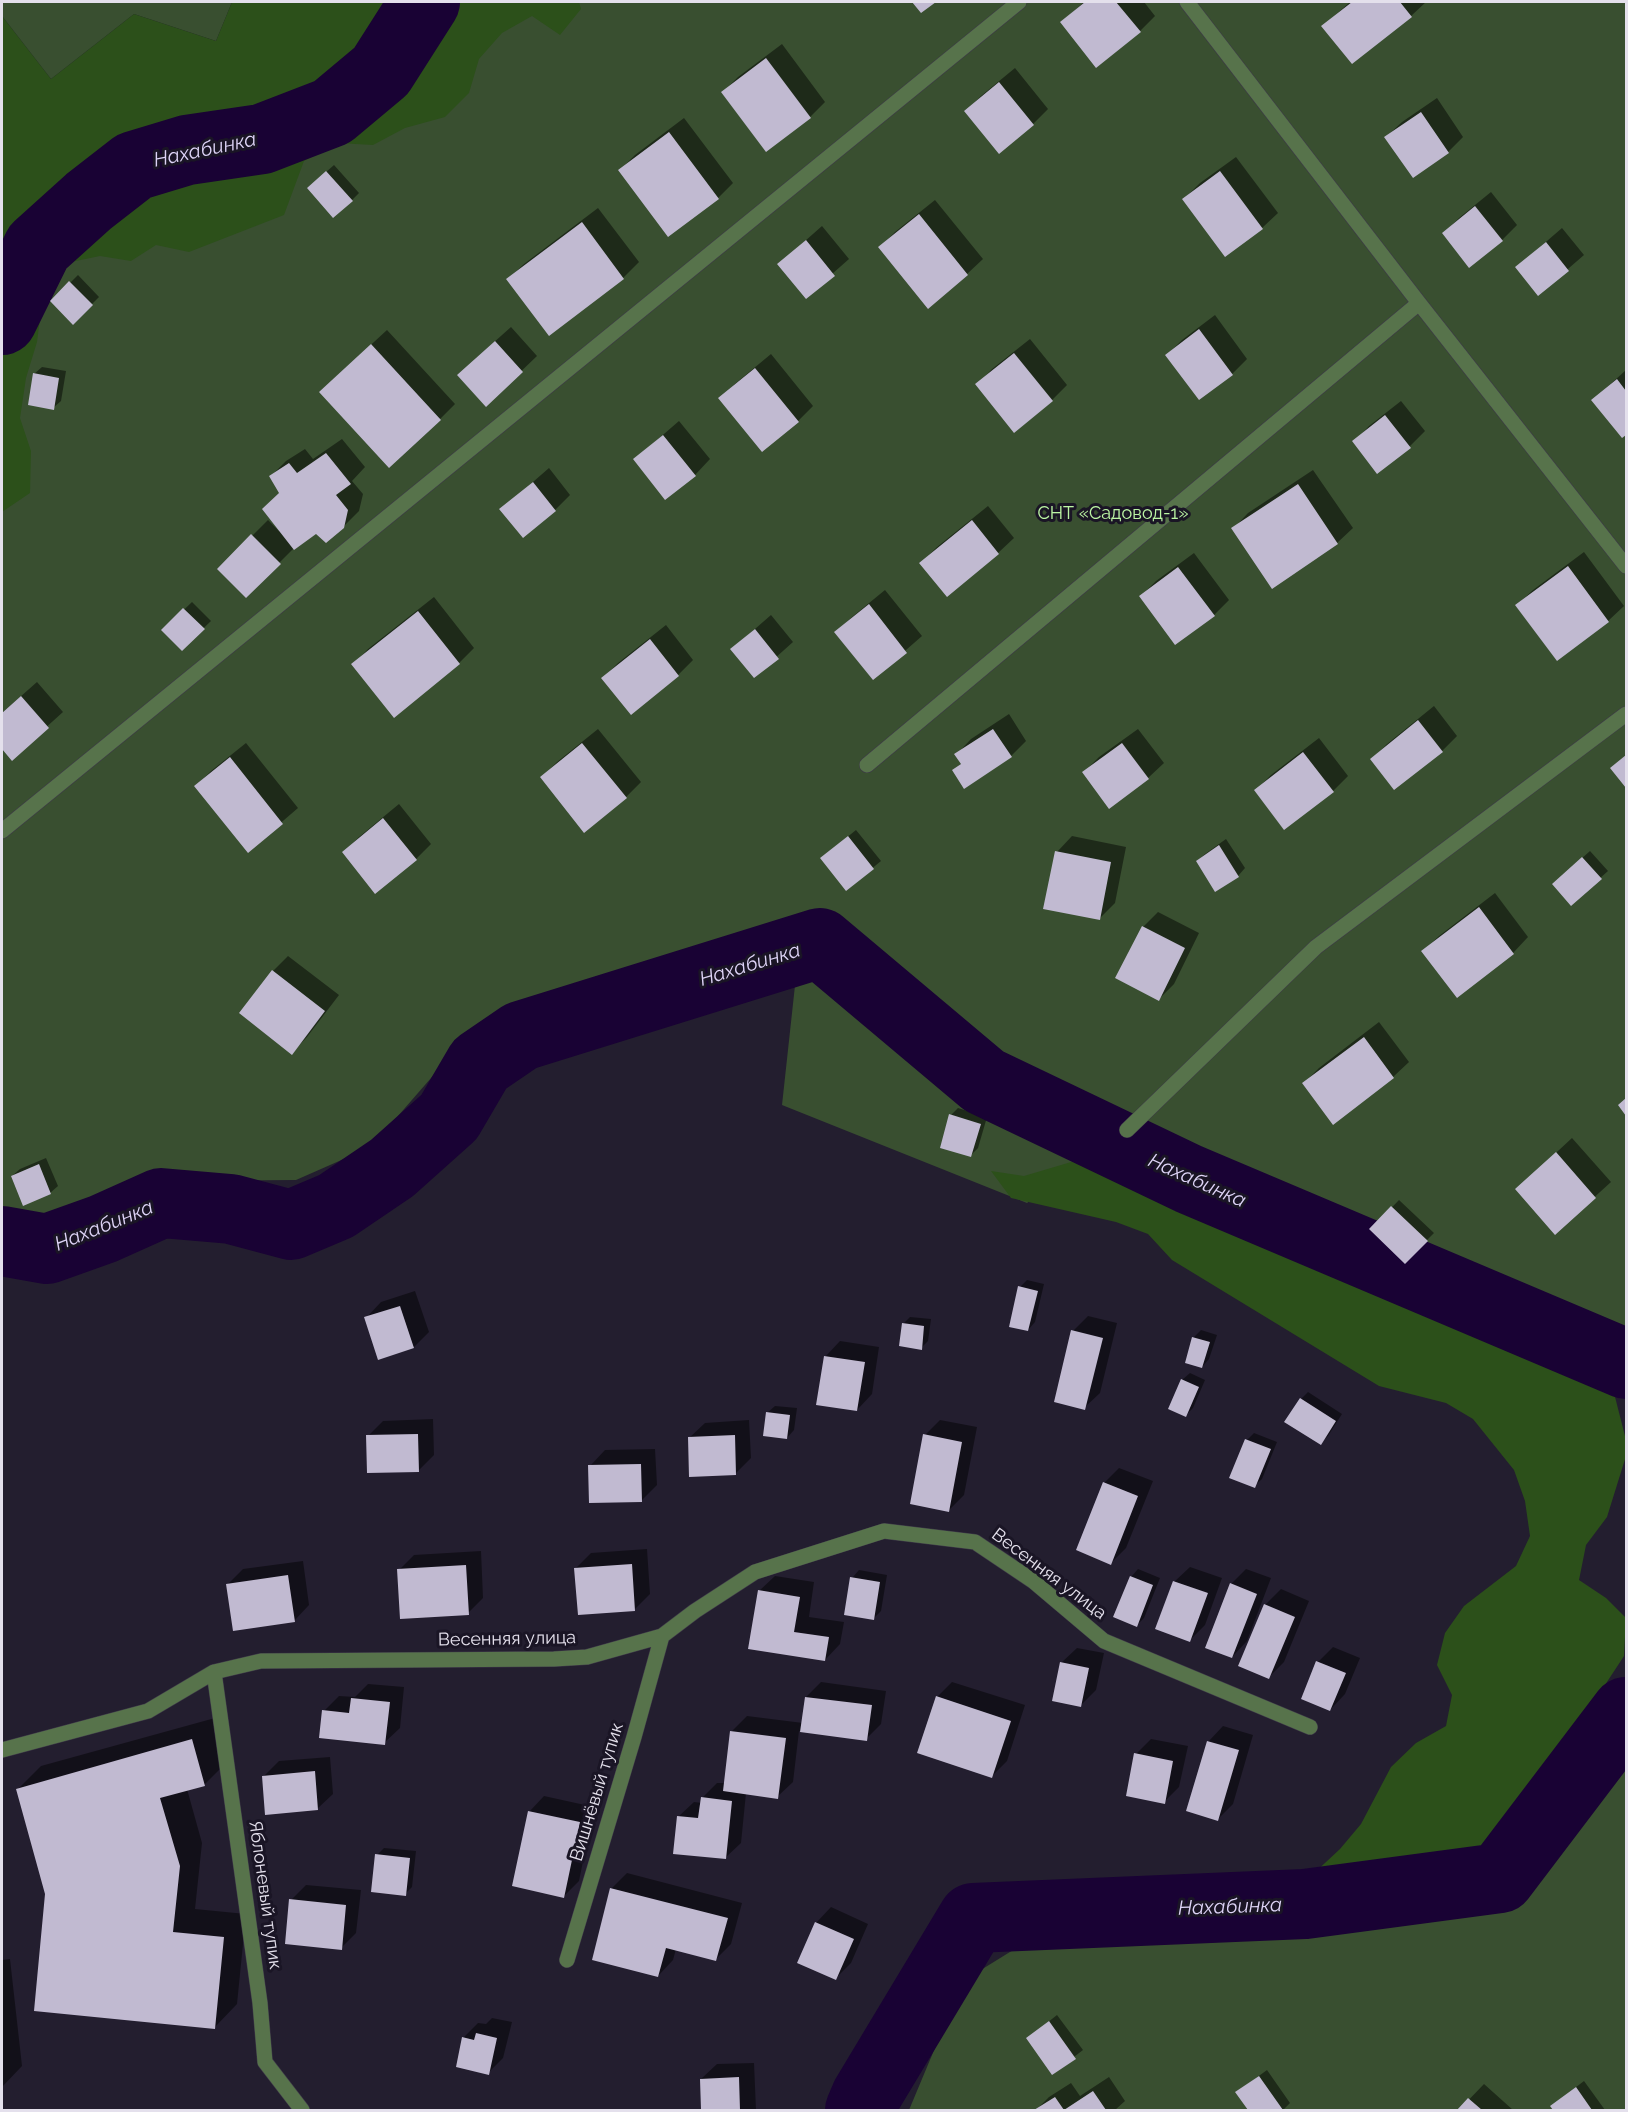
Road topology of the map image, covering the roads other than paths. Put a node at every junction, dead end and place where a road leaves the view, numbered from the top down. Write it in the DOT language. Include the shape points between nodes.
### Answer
graph roads {
  1 [pos="1019,2"];
  2 [pos="1187,2"];
  3 [pos="1419,303"];
  4 [pos="1626,566"];
  5 [pos="1626,714"];
  6 [pos="867,765"];
  7 [pos="2,831"];
  8 [pos="1127,1130"];
  9 [pos="662,1636"];
  10 [pos="214,1672"];
  11 [pos="1310,1727"];
  12 [pos="2,1750"];
  13 [pos="567,1960"];
  14 [pos="302,2110"];
  1 -- 7 [label="street"];
  2 -- 3 [label="street"];
  3 -- 4 [label="street"];
  3 -- 6 [label="street"];
  5 -- 8 [label="street" via="1316,947"];
  9 -- 10 [label="street, Весенняя улица" via="587,1657 261,1661"];
  9 -- 11 [label="street, Весенняя улица" via="755,1572 884,1531 975,1542 1033,1581 1104,1641"];
  9 -- 13 [label="street, Вишнёвый тупик"];
  10 -- 12 [label="street, Весенняя улица" via="148,1711"];
  10 -- 14 [label="street, Яблоневый тупик" via="265,2062"];
}
